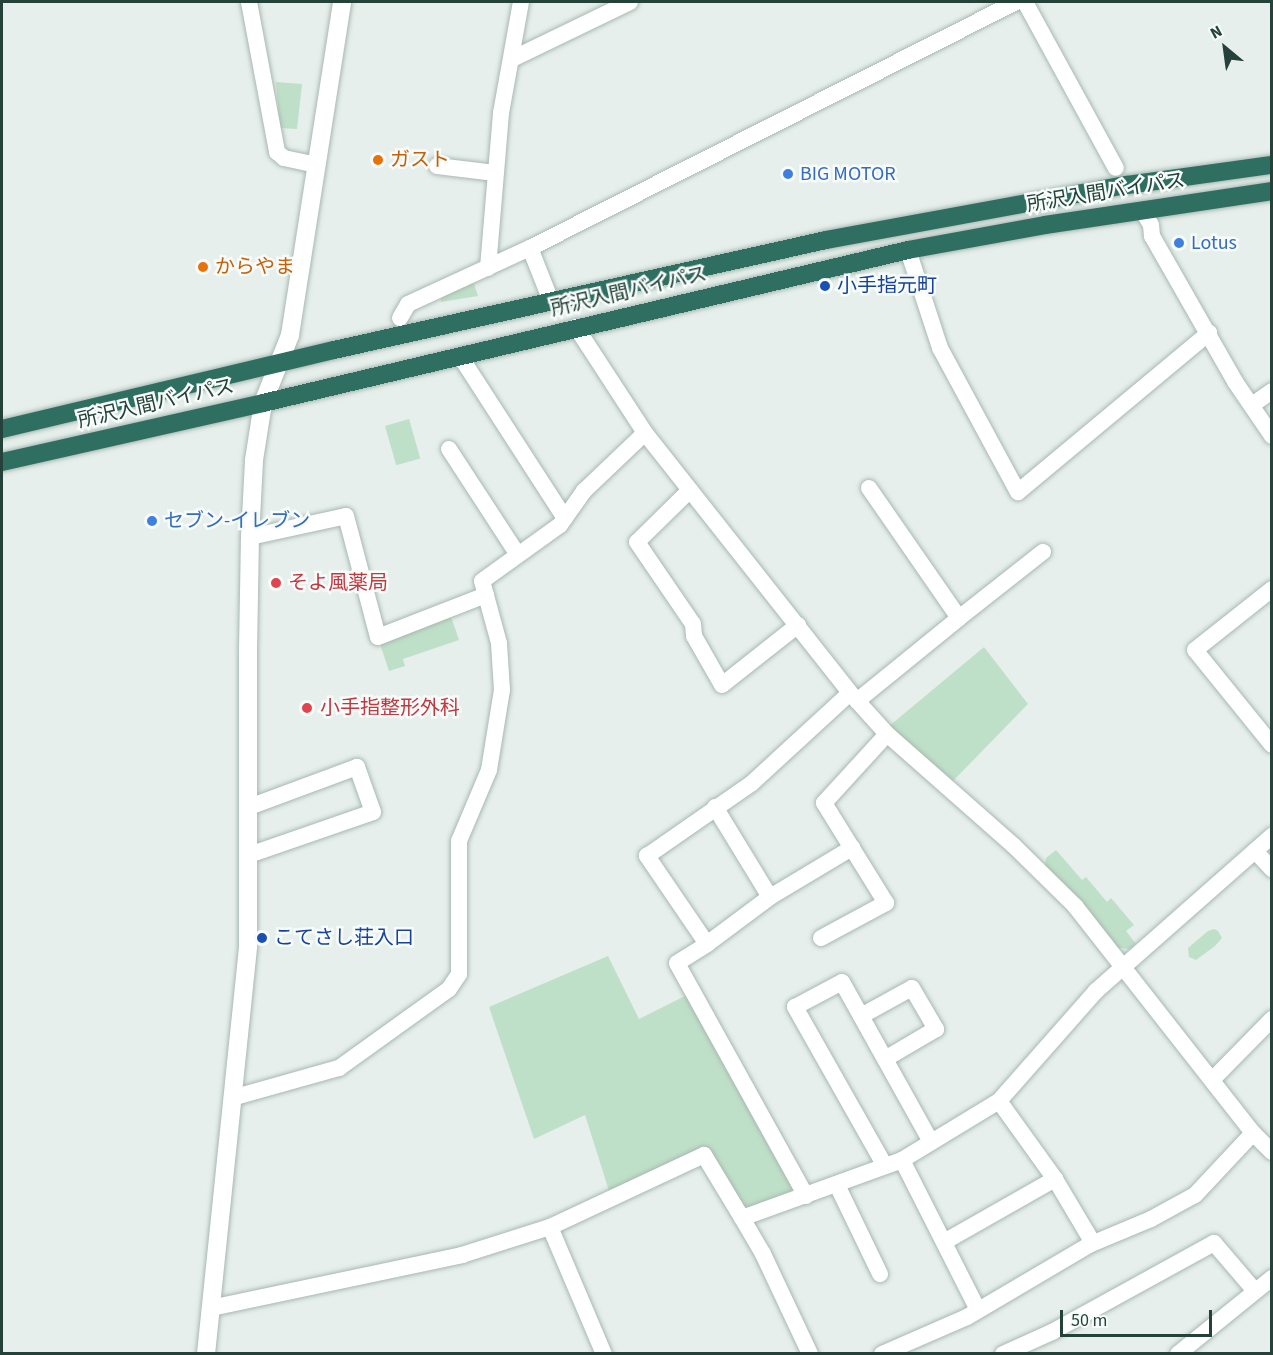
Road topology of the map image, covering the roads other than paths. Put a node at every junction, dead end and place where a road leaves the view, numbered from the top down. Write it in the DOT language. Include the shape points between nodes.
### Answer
graph roads {
  1 [pos="249,2"];
  2 [pos="342,2"];
  3 [pos="521,2"];
  4 [pos="630,2"];
  5 [pos="1016,2"];
  6 [pos="1025,2"];
  7 [pos="991,7"];
  8 [pos="512,59"];
  9 [pos="317,165"];
  10 [pos="1272,165"];
  11 [pos="437,166"];
  12 [pos="1116,168"];
  13 [pos="496,173"];
  14 [pos="1272,191"];
  15 [pos="1143,210"];
  16 [pos="530,248"];
  17 [pos="908,250"];
  18 [pos="488,268"];
  19 [pos="551,301"];
  20 [pos="400,318"];
  21 [pos="576,327"];
  22 [pos="1209,333"];
  23 [pos="460,356"];
  24 [pos="278,364"];
  25 [pos="1272,391"];
  26 [pos="263,403"];
  27 [pos="1252,405"];
  28 [pos="2,429"];
  29 [pos="645,433"];
  30 [pos="1272,436"];
  31 [pos="449,449"];
  32 [pos="2,462"];
  33 [pos="869,488"];
  34 [pos="690,490"];
  35 [pos="565,518"];
  36 [pos="250,537"];
  37 [pos="1043,552"];
  38 [pos="518,555"];
  39 [pos="1272,589"];
  40 [pos="486,595"];
  41 [pos="960,618"];
  42 [pos="798,625"];
  43 [pos="854,697"];
  44 [pos="887,734"];
  45 [pos="1272,745"];
  46 [pos="249,807"];
  47 [pos="715,807"];
  48 [pos="1272,836"];
  49 [pos="852,848"];
  50 [pos="1255,851"];
  51 [pos="249,855"];
  52 [pos="1272,869"];
  53 [pos="770,897"];
  54 [pos="821,938"];
  55 [pos="707,944"];
  56 [pos="1125,968"];
  57 [pos="861,1016"];
  58 [pos="1272,1019"];
  59 [pos="885,1059"];
  60 [pos="1213,1079"];
  61 [pos="232,1098"];
  62 [pos="999,1101"];
  63 [pos="1253,1133"];
  64 [pos="931,1142"];
  65 [pos="1272,1152"];
  66 [pos="902,1160"];
  67 [pos="885,1166"];
  68 [pos="1055,1179"];
  69 [pos="837,1185"];
  70 [pos="806,1196"];
  71 [pos="742,1218"];
  72 [pos="550,1227"];
  73 [pos="944,1242"];
  74 [pos="1093,1243"];
  75 [pos="880,1274"];
  76 [pos="1272,1278"];
  77 [pos="1255,1291"];
  78 [pos="212,1308"];
  79 [pos="978,1310"];
  80 [pos="206,1353"];
  81 [pos="604,1353"];
  82 [pos="810,1353"];
  83 [pos="882,1353"];
  84 [pos="1003,1353"];
  85 [pos="1178,1353"];
  1 -- 9 [label="street" via="277,152 284,158"];
  2 -- 9 [label="street"];
  3 -- 8 [label="street"];
  4 -- 8 [label="street"];
  5 -- 7 [label="street"];
  6 -- 12 [label="street"];
  7 -- 16 [label="street"];
  8 -- 13 [label="street" via="501,113"];
  9 -- 24 [label="street" via="291,335"];
  10 -- 19 [label="highway, 所沢入間バイパス" via="1127,185 826,240"];
  11 -- 13 [label="street"];
  13 -- 18 [label="street"];
  14 -- 15 [label="highway, 所沢入間バイパス"];
  15 -- 17 [label="highway, 所沢入間バイパス"];
  15 -- 22 [label="street" via="1152,236"];
  16 -- 18 [label="street"];
  16 -- 19 [label="street"];
  17 -- 21 [label="highway, 所沢入間バイパス"];
  17 -- 22 [label="street" via="940,348 1018,492"];
  18 -- 20 [label="street" via="408,304"];
  19 -- 24 [label="highway, 所沢入間バイパス"];
  21 -- 23 [label="highway, 所沢入間バイパス"];
  21 -- 29 [label="street"];
  22 -- 27 [label="street"];
  23 -- 26 [label="highway, 所沢入間バイパス"];
  23 -- 35 [label="street"];
  24 -- 26 [label="street"];
  24 -- 28 [label="highway, 所沢入間バイパス"];
  25 -- 27 [label="street"];
  26 -- 32 [label="highway, 所沢入間バイパス"];
  26 -- 36 [label="street" via="254,460"];
  27 -- 30 [label="street"];
  29 -- 34 [label="street"];
  29 -- 35 [label="street" via="584,491"];
  31 -- 38 [label="street"];
  33 -- 41 [label="street"];
  34 -- 42 [label="street"];
  34 -- 42 [label="street" via="637,542 693,624 694,636 722,685"];
  35 -- 38 [label="street"];
  36 -- 40 [label="street" via="346,516 378,637"];
  36 -- 46 [label="street"];
  37 -- 41 [label="street"];
  38 -- 40 [label="street" via="482,581"];
  39 -- 45 [label="street" via="1195,650"];
  40 -- 61 [label="street" via="499,643 502,690 489,770 459,841 459,974 449,989 339,1068"];
  41 -- 43 [label="street"];
  42 -- 43 [label="street"];
  43 -- 44 [label="street"];
  43 -- 47 [label="street" via="752,783"];
  44 -- 49 [label="street" via="824,803"];
  44 -- 56 [label="street" via="1014,846 1075,906"];
  46 -- 51 [label="street"];
  46 -- 51 [label="street" via="357,767 373,812"];
  47 -- 53 [label="street"];
  47 -- 55 [label="street" via="647,856"];
  48 -- 50 [label="street"];
  49 -- 53 [label="street"];
  49 -- 54 [label="street" via="886,903"];
  50 -- 52 [label="street"];
  50 -- 56 [label="street"];
  51 -- 61 [label="street" via="245,989"];
  53 -- 55 [label="street"];
  55 -- 70 [label="street" via="677,963"];
  56 -- 60 [label="street"];
  56 -- 62 [label="street" via="1096,991"];
  57 -- 59 [label="street"];
  57 -- 59 [label="street" via="912,988 936,1029"];
  57 -- 67 [label="street" via="842,982 795,1007"];
  58 -- 60 [label="street"];
  59 -- 64 [label="street"];
  60 -- 63 [label="street"];
  61 -- 78 [label="street"];
  62 -- 64 [label="street"];
  62 -- 68 [label="street"];
  63 -- 65 [label="street"];
  63 -- 74 [label="street" via="1195,1195"];
  64 -- 66 [label="street"];
  66 -- 67 [label="street"];
  66 -- 73 [label="street"];
  67 -- 69 [label="street"];
  68 -- 73 [label="street"];
  68 -- 74 [label="street"];
  69 -- 70 [label="street"];
  69 -- 75 [label="street"];
  70 -- 71 [label="street"];
  71 -- 72 [label="street" via="704,1155"];
  71 -- 82 [label="street" via="764,1254"];
  72 -- 78 [label="street" via="462,1255"];
  72 -- 81 [label="street"];
  73 -- 79 [label="street"];
  74 -- 79 [label="street"];
  76 -- 77 [label="street"];
  77 -- 84 [label="street" via="1214,1242 1052,1332"];
  77 -- 85 [label="street"];
  78 -- 80 [label="street"];
  79 -- 83 [label="street"];
}
